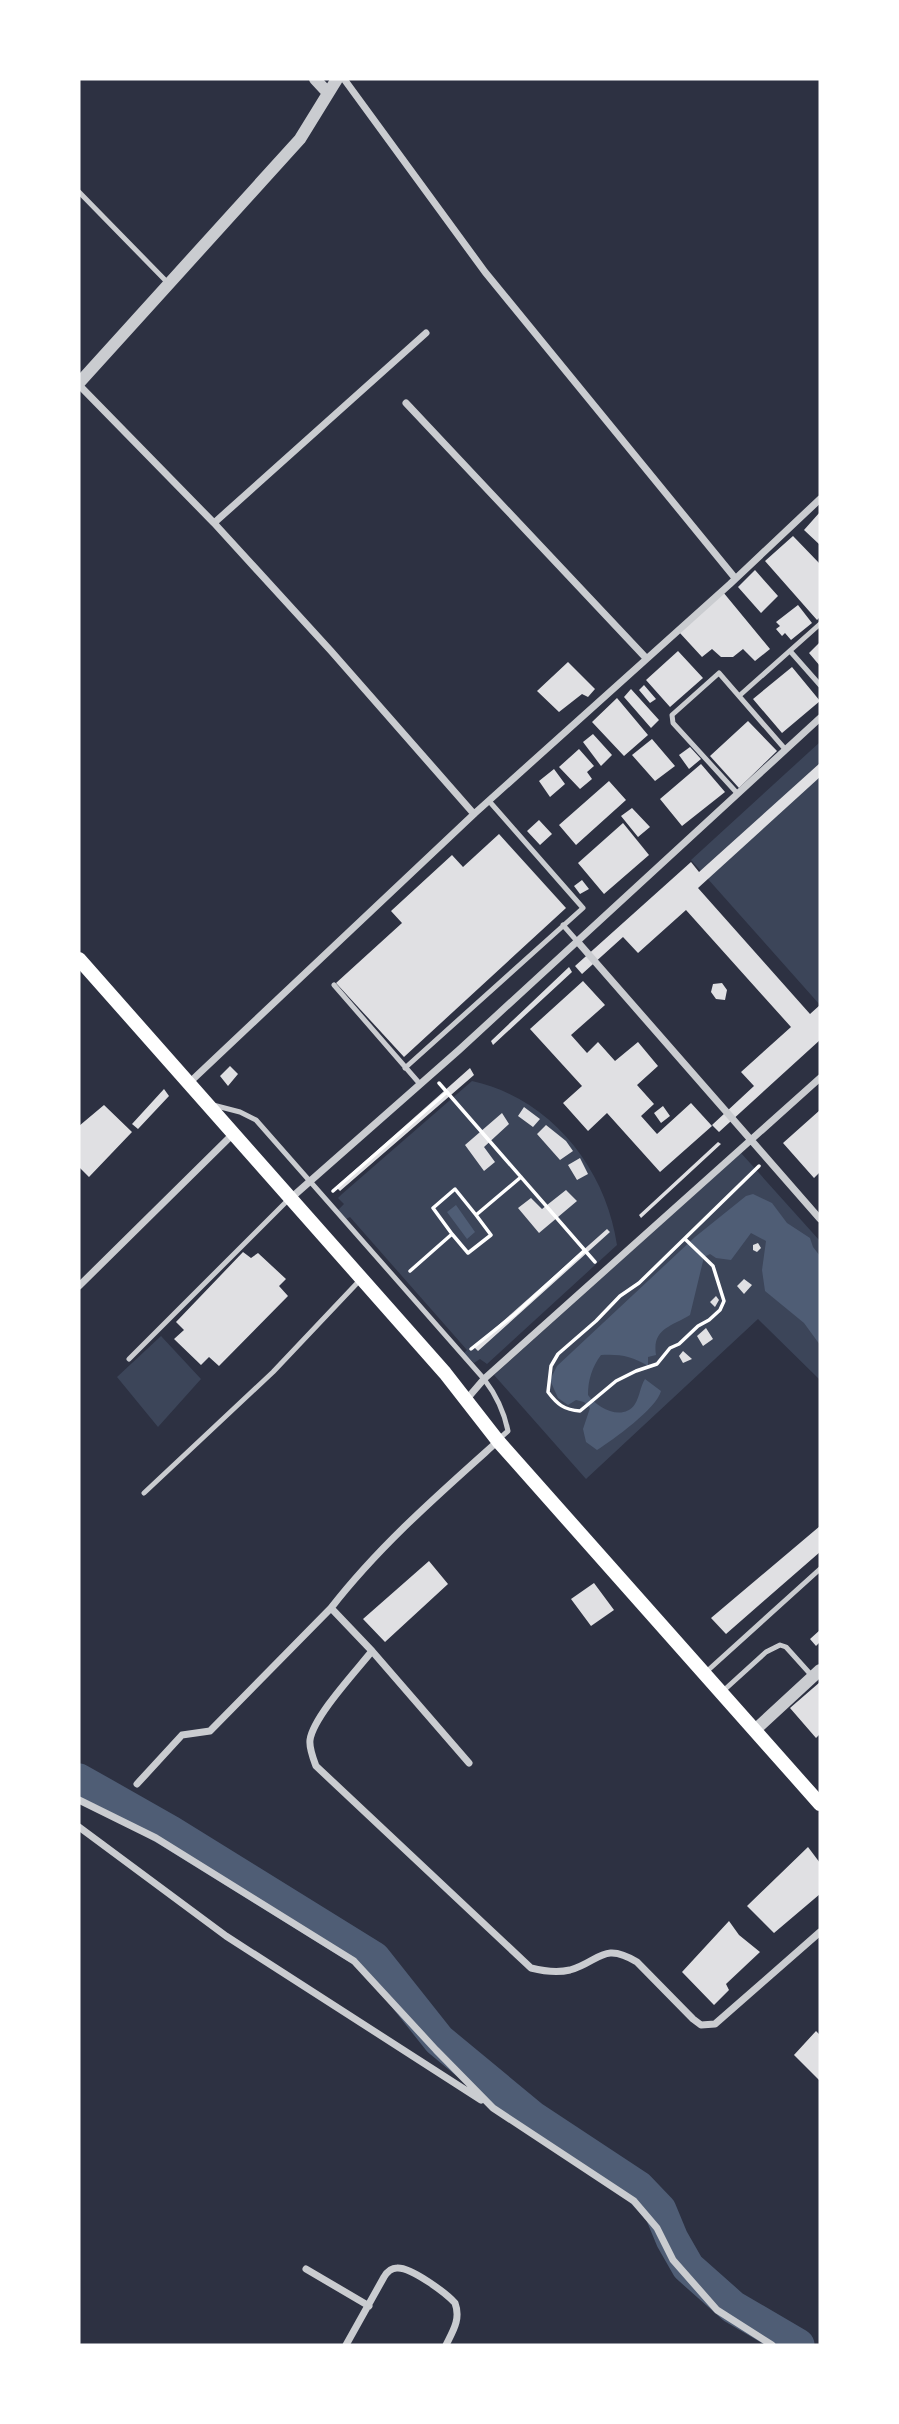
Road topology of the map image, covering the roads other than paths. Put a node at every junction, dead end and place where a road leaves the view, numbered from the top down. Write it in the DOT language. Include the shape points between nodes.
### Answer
graph roads {
  1 [pos="315,79"];
  2 [pos="337,79"];
  3 [pos="344,79"];
  4 [pos="328,93"];
  5 [pos="79,192"];
  6 [pos="168,284"];
  7 [pos="426,333"];
  8 [pos="79,384"];
  9 [pos="406,403"];
  10 [pos="820,499"];
  11 [pos="214,523"];
  12 [pos="734,578"];
  13 [pos="820,624"];
  14 [pos="790,651"];
  15 [pos="646,658"];
  16 [pos="820,685"];
  17 [pos="739,696"];
  18 [pos="820,718"];
  19 [pos="785,749"];
  20 [pos="737,793"];
  21 [pos="489,801"];
  22 [pos="474,814"];
  23 [pos="563,925"];
  24 [pos="577,941"];
  25 [pos="79,959"];
  26 [pos="334,985"];
  27 [pos="405,1068"];
  28 [pos="820,1078"];
  29 [pos="188,1083"];
  30 [pos="420,1084"];
  31 [pos="206,1104"];
  32 [pos="232,1135"];
  33 [pos="751,1141"];
  34 [pos="309,1182"];
  35 [pos="290,1198"];
  36 [pos="820,1219"];
  37 [pos="361,1279"];
  38 [pos="79,1286"];
  39 [pos="130,1360"];
  40 [pos="484,1379"];
  41 [pos="466,1401"];
  42 [pos="498,1441"];
  43 [pos="144,1493"];
  44 [pos="820,1569"];
  45 [pos="331,1608"];
  46 [pos="372,1650"];
  47 [pos="705,1674"];
  48 [pos="817,1674"];
  49 [pos="722,1692"];
  50 [pos="755,1730"];
  51 [pos="469,1763"];
  52 [pos="137,1784"];
  53 [pos="79,1800"];
  54 [pos="820,1804"];
  55 [pos="79,1826"];
  56 [pos="820,1932"];
  57 [pos="494,2108"];
  58 [pos="306,2269"];
  59 [pos="369,2306"];
  60 [pos="346,2345"];
  61 [pos="446,2345"];
  62 [pos="772,2345"];
  1 -- 4 [label="street"];
  2 -- 4 [label="street"];
  3 -- 12 [label="street" via="485,272"];
  4 -- 6 [label="street" via="300,139"];
  5 -- 6 [label="lane"];
  6 -- 8 [label="street"];
  7 -- 11 [label="street"];
  8 -- 11 [label="street"];
  9 -- 15 [label="street"];
  10 -- 12 [label="street"];
  11 -- 22 [label="street"];
  12 -- 15 [label="street"];
  13 -- 14 [label="lane"];
  14 -- 16 [label="lane"];
  14 -- 17 [label="lane"];
  15 -- 21 [label="street"];
  17 -- 19 [label="lane"];
  17 -- 20 [label="lane" via="719,673 671,719"];
  18 -- 19 [label="street"];
  19 -- 20 [label="street"];
  20 -- 24 [label="street"];
  21 -- 22 [label="street"];
  21 -- 23 [label="lane" via="583,908"];
  22 -- 29 [label="street"];
  23 -- 24 [label="lane"];
  23 -- 27 [label="lane"];
  24 -- 30 [label="street"];
  24 -- 33 [label="street"];
  25 -- 29 [label="main road"];
  26 -- 27 [label="lane"];
  27 -- 30 [label="lane"];
  28 -- 33 [label="street"];
  29 -- 31 [label="main road"];
  30 -- 34 [label="street"];
  31 -- 32 [label="main road"];
  31 -- 34 [label="lane" via="250,1116"];
  32 -- 35 [label="main road"];
  32 -- 38 [label="street"];
  33 -- 36 [label="street"];
  33 -- 40 [label="street"];
  34 -- 35 [label="street"];
  34 -- 40 [label="lane"];
  35 -- 37 [label="main road"];
  35 -- 39 [label="lane"];
  37 -- 41 [label="main road"];
  37 -- 43 [label="lane" via="273,1372"];
  40 -- 41 [label="street"];
  40 -- 42 [label="lane" via="496,1394 508,1431"];
  41 -- 42 [label="main road"];
  42 -- 45 [label="street" via="370,1563"];
  42 -- 47 [label="main road"];
  44 -- 47 [label="lane"];
  45 -- 46 [label="street"];
  45 -- 52 [label="street" via="210,1731 182,1735"];
  46 -- 51 [label="street"];
  46 -- 56 [label="street" via="326,1708 310,1737 313,1759 323,1774 531,1968 570,1970 601,1954 626,1955 701,2025 715,2024"];
  47 -- 49 [label="main road"];
  48 -- 49 [label="lane" via="780,1645"];
  48 -- 50 [label="street"];
  49 -- 50 [label="main road"];
  50 -- 54 [label="main road"];
  53 -- 57 [label="street" via="156,1838 354,1961"];
  55 -- 57 [label="street" via="226,1936"];
  57 -- 62 [label="street" via="634,2202 657,2228 673,2260 717,2310"];
  58 -- 59 [label="street"];
  59 -- 60 [label="street"];
  59 -- 61 [label="street" via="388,2271 396,2267 410,2271 456,2302 457,2321"];
}
